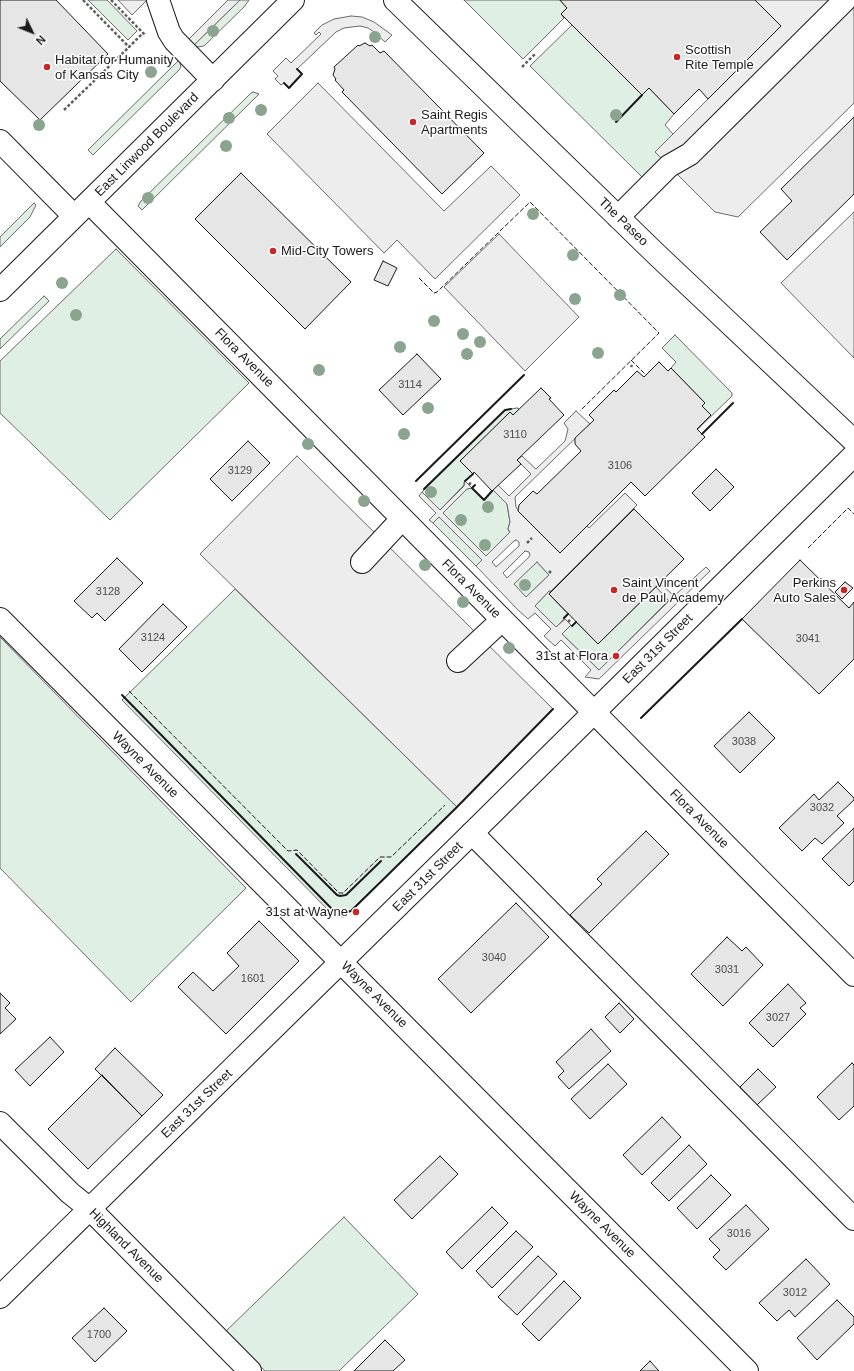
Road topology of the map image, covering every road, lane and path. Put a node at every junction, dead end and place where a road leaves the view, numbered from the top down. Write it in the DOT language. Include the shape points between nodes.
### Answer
graph roads {
  1 [pos="83,0"];
  2 [pos="111,0"];
  3 [pos="158,0"];
  4 [pos="293,0"];
  5 [pos="395,0"];
  6 [pos="845,0"];
  7 [pos="143,33"];
  8 [pos="148,38"];
  9 [pos="129,47"];
  10 [pos="536,53"];
  11 [pos="522,67"];
  12 [pos="213,80"];
  13 [pos="64,110"];
  14 [pos="0,141"];
  15 [pos="82,209"];
  16 [pos="618,217"];
  17 [pos="0,290"];
  18 [pos="854,441"];
  19 [pos="854,456"];
  20 [pos="402,519"];
  21 [pos="532,538"];
  22 [pos="527,543"];
  23 [pos="362,562"];
  24 [pos="572,618"];
  25 [pos="0,619"];
  26 [pos="502,620"];
  27 [pos="568,622"];
  28 [pos="458,661"];
  29 [pos="594,713"];
  30 [pos="472,834"];
  31 [pos="341,962"];
  32 [pos="854,975"];
  33 [pos="0,1123"];
  34 [pos="90,1209"];
  35 [pos="854,1219"];
  36 [pos="0,1297"];
  37 [pos="250,1371"];
  38 [pos="747,1371"];
  1 -- 9 [label="path"];
  2 -- 7 [label="path"];
  3 -- 12 [label="street" via="174,40"];
  4 -- 12 [label="street, East Linwood Boulevard"];
  5 -- 16 [label="street, The Paseo"];
  6 -- 16 [label="street" via="690,154 669,166"];
  7 -- 8 [label="path"];
  7 -- 9 [label="path"];
  9 -- 13 [label="path"];
  10 -- 11 [label="path"];
  12 -- 15 [label="street, East Linwood Boulevard"];
  14 -- 15 [label="street, Flora Avenue"];
  15 -- 17 [label="street, East Linwood Boulevard"];
  15 -- 20 [label="street, Flora Avenue"];
  16 -- 18 [label="street, The Paseo"];
  19 -- 29 [label="street, East 31st Street"];
  20 -- 23 [label="street"];
  20 -- 26 [label="street, Flora Avenue"];
  21 -- 22 [label="path"];
  24 -- 27 [label="path"];
  25 -- 31 [label="street, Wayne Avenue"];
  26 -- 28 [label="street"];
  26 -- 29 [label="street, Flora Avenue"];
  29 -- 30 [label="street, East 31st Street"];
  29 -- 32 [label="street, Flora Avenue"];
  30 -- 31 [label="street, East 31st Street"];
  30 -- 35 [label="street"];
  31 -- 34 [label="street, East 31st Street"];
  31 -- 38 [label="street, Wayne Avenue"];
  33 -- 34 [label="street, Highland Avenue" via="70,1193"];
  34 -- 36 [label="street, East 31st Street"];
  34 -- 37 [label="street, Highland Avenue"];
}
